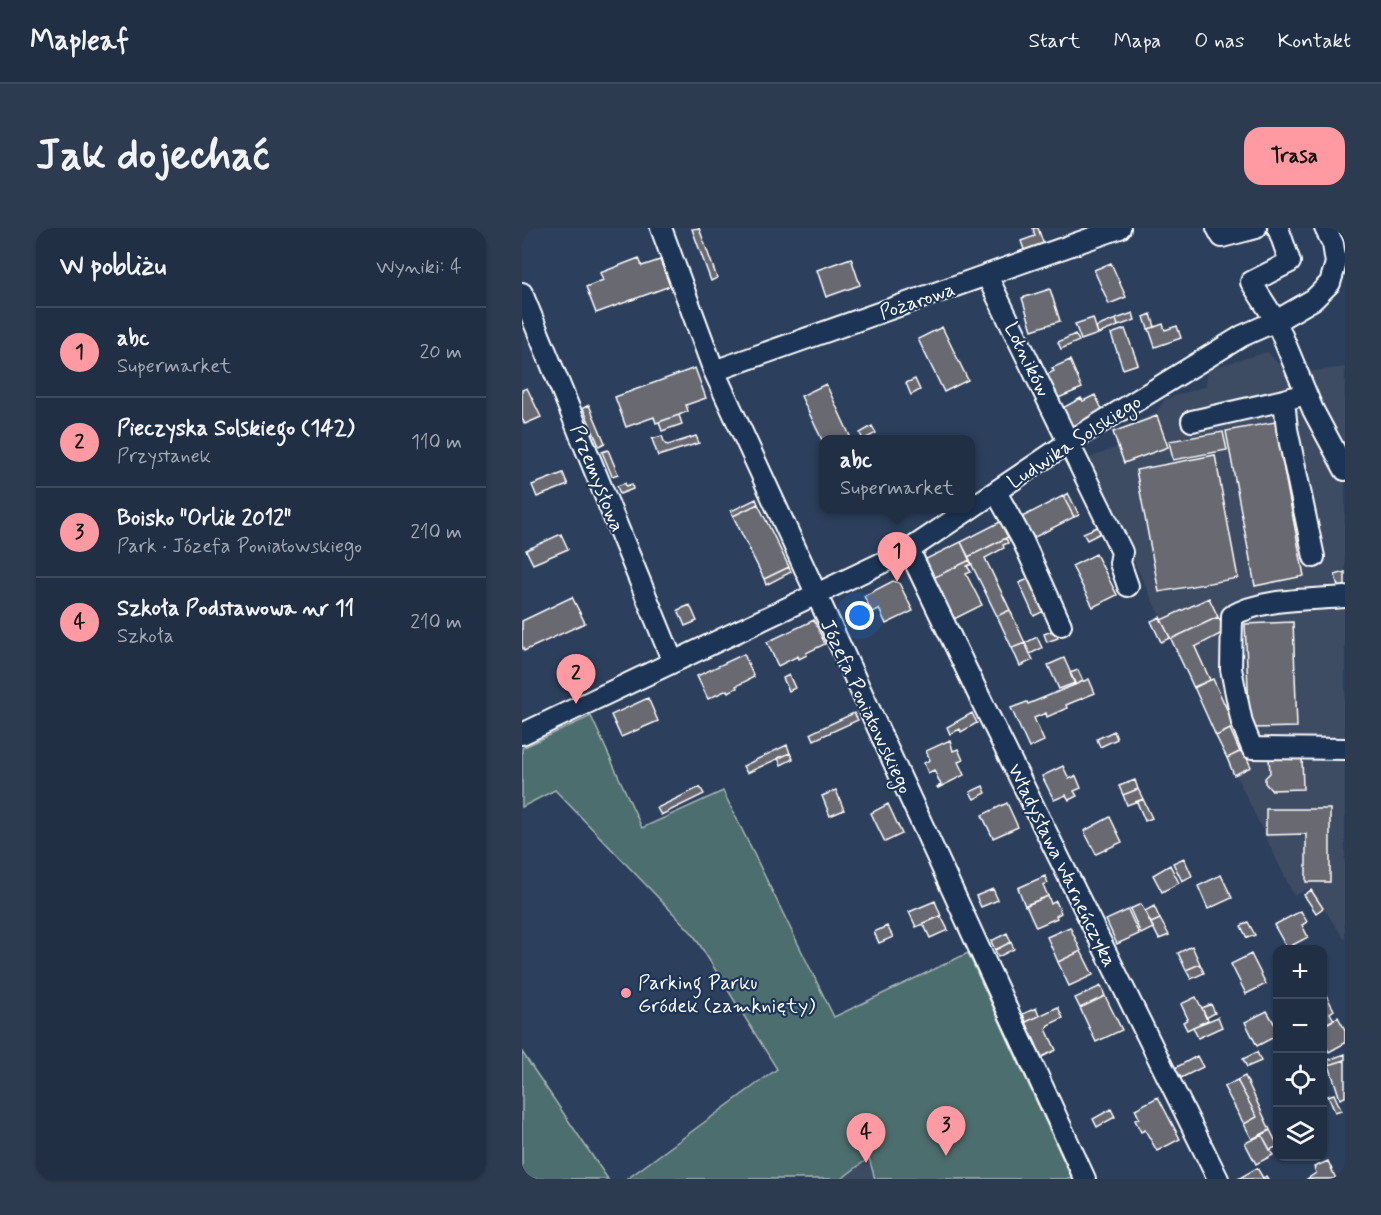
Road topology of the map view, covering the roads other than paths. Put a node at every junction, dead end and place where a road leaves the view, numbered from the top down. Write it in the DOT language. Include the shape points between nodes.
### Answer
graph roads {
  1 [pos="661,228"];
  2 [pos="1217,228"];
  3 [pos="1256,228"];
  4 [pos="1278,228"];
  5 [pos="1325,228"];
  6 [pos="1108,230"];
  7 [pos="987,276"];
  8 [pos="522,293"];
  9 [pos="1276,321"];
  10 [pos="714,371"];
  11 [pos="1306,394"];
  12 [pos="1284,400"];
  13 [pos="1192,421"];
  14 [pos="1069,442"];
  15 [pos="1345,470"];
  16 [pos="996,492"];
  17 [pos="975,506"];
  18 [pos="964,513"];
  19 [pos="909,550"];
  20 [pos="1314,557"];
  21 [pos="1128,586"];
  22 [pos="815,595"];
  23 [pos="1345,597"];
  24 [pos="1061,625"];
  25 [pos="673,662"];
  26 [pos="522,734"];
  27 [pos="1345,749"];
  28 [pos="1085,1179"];
  29 [pos="1218,1179"];
  1 -- 10 [label="street, Józefa Poniatowskiego"];
  2 -- 3 [label="street" via="1222,237"];
  4 -- 9 [label="street" via="1290,262 1251,282"];
  5 -- 9 [label="street, Ludwika Solskiego" via="1334,244 1336,263 1330,283 1314,299"];
  6 -- 7 [label="street, Pożarowa"];
  7 -- 10 [label="street, Pożarowa"];
  7 -- 14 [label="street, Lotników"];
  8 -- 25 [label="street, Przemysłowa"];
  9 -- 11 [label="street"];
  9 -- 14 [label="street, Ludwika Solskiego" via="1242,336"];
  10 -- 22 [label="street, Józefa Poniatowskiego"];
  11 -- 12 [label="street"];
  11 -- 15 [label="street"];
  12 -- 13 [label="street"];
  12 -- 20 [label="street"];
  14 -- 16 [label="street, Ludwika Solskiego"];
  14 -- 21 [label="street, Lotników" via="1122,552 1120,563"];
  16 -- 17 [label="street, Ludwika Solskiego"];
  16 -- 24 [label="street"];
  18 -- 19 [label="street, Ludwika Solskiego"];
  19 -- 22 [label="street, Ludwika Solskiego"];
  19 -- 29 [label="street, Władysława Warneńczyka"];
  22 -- 25 [label="street, Ludwika Solskiego"];
  22 -- 28 [label="street, Józefa Poniatowskiego"];
  23 -- 27 [label="street" via="1243,609 1232,616 1231,669 1242,723 1252,748"];
  25 -- 26 [label="street, Ludwika Solskiego"];
}
